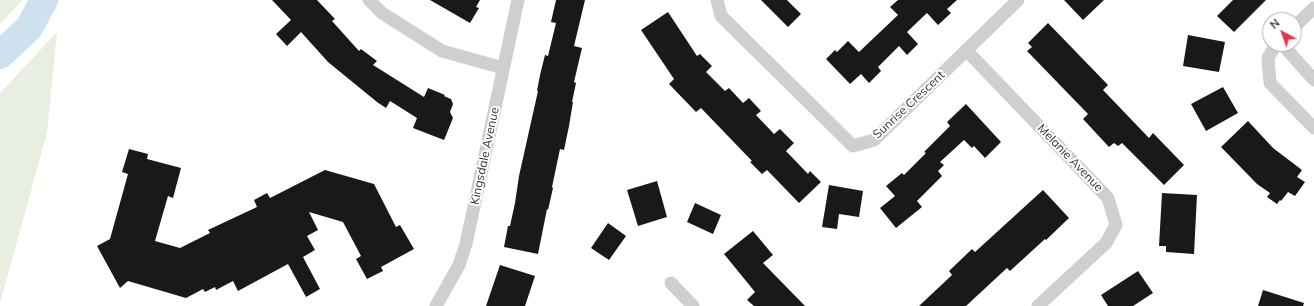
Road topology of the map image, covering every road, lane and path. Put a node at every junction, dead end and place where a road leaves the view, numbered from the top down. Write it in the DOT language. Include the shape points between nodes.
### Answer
graph roads {
  1 [pos="369,0"];
  2 [pos="518,0"];
  3 [pos="717,0"];
  4 [pos="1018,0"];
  5 [pos="1314,8"];
  6 [pos="1302,19"];
  7 [pos="966,50"];
  8 [pos="1271,52"];
  9 [pos="1289,52"];
  10 [pos="503,68"];
  11 [pos="1314,80"];
  12 [pos="1314,128"];
  13 [pos="671,283"];
  14 [pos="436,306"];
  15 [pos="693,306"];
  16 [pos="1038,306"];
  1 -- 10 [label="street" via="382,13 442,51"];
  2 -- 10 [label="street, Kingsdale Avenue"];
  3 -- 7 [label="street, Sunrise Crescent" via="721,16 853,146 874,140"];
  4 -- 7 [label="street, Sunrise Crescent"];
  5 -- 6 [label="street"];
  7 -- 16 [label="street, Melanie Avenue" via="1108,198 1116,225 1106,243"];
  8 -- 12 [label="street" via="1268,58 1270,83"];
  9 -- 11 [label="street"];
  10 -- 14 [label="street, Kingsdale Avenue" via="466,244 459,265"];
  13 -- 15 [label="street"];
}
